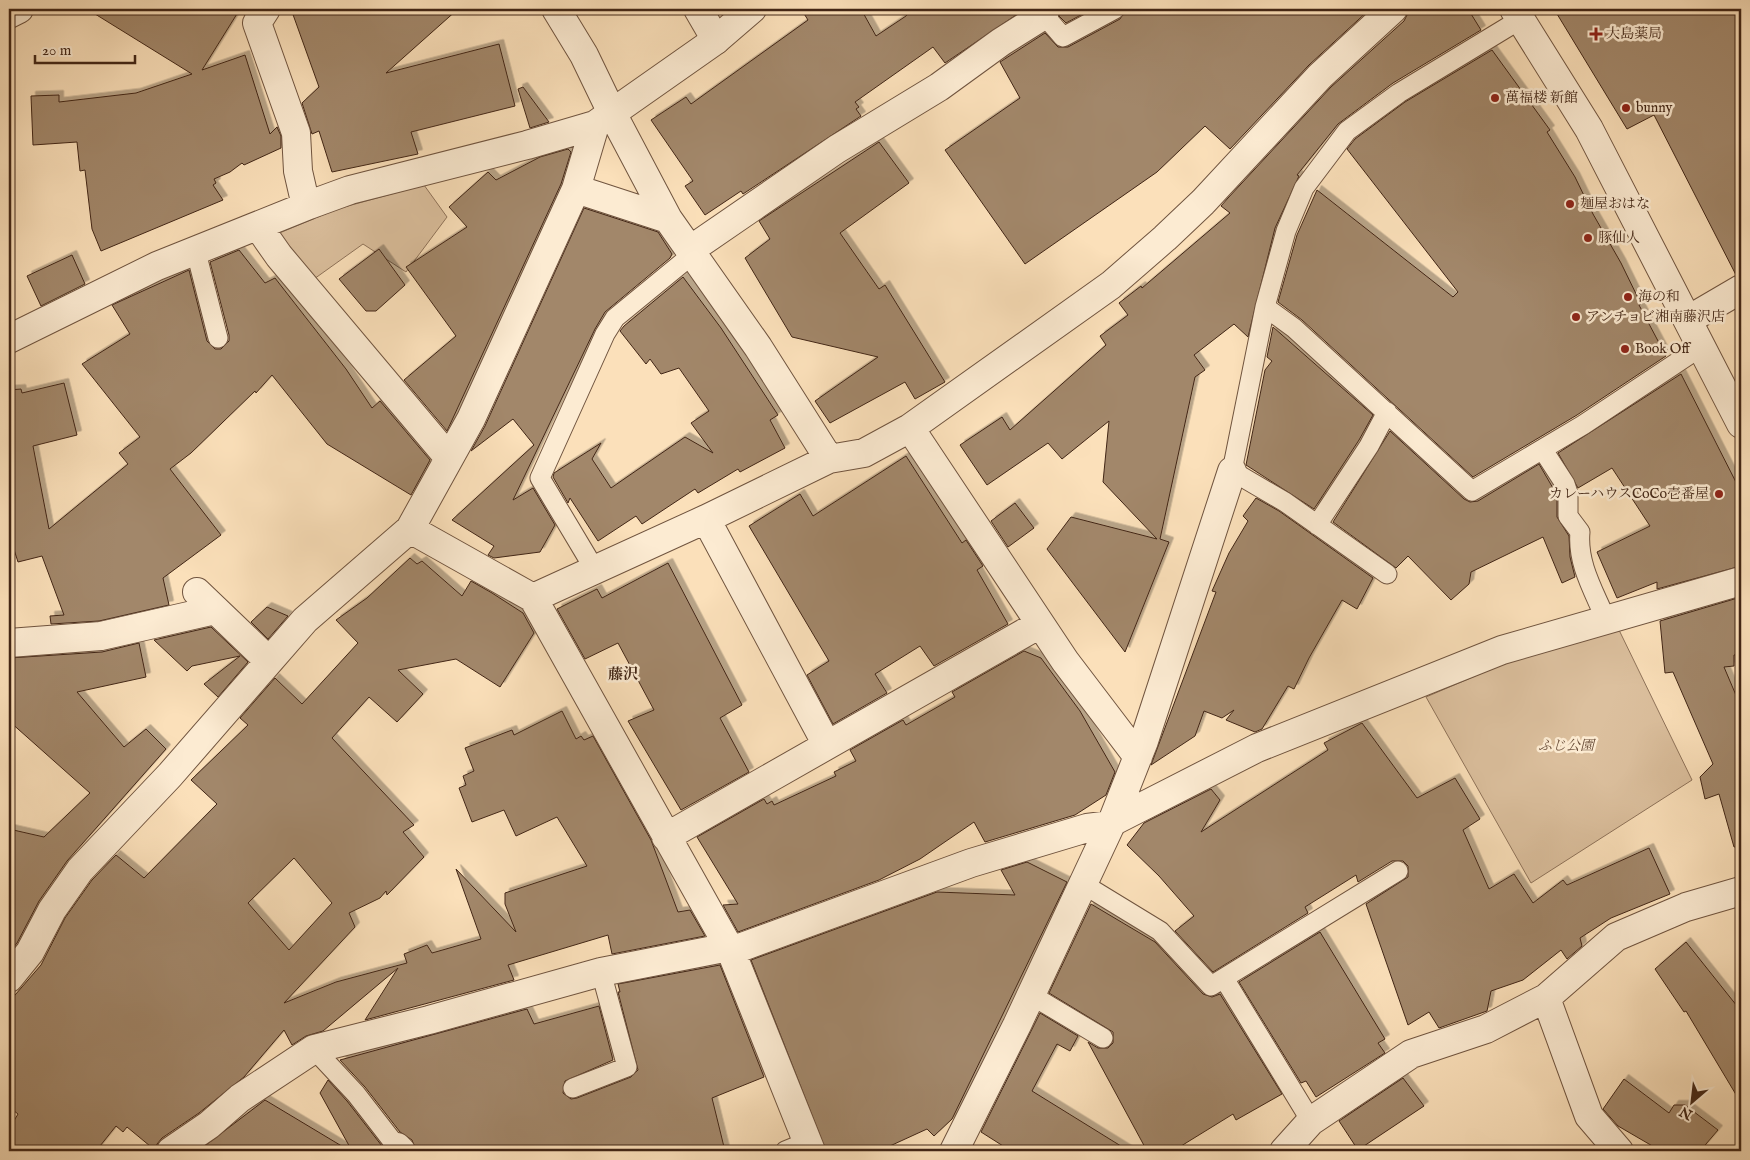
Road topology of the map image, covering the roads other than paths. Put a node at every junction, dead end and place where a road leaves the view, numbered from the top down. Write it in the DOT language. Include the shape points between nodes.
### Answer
graph roads {
  1 [pos="19,9"];
  2 [pos="266,9"];
  3 [pos="556,9"];
  4 [pos="698,9"];
  5 [pos="752,9"];
  6 [pos="1115,9"];
  7 [pos="1393,9"];
  8 [pos="9,14"];
  9 [pos="1518,14"];
  10 [pos="1044,15"];
  11 [pos="716,40"];
  12 [pos="603,119"];
  13 [pos="576,189"];
  14 [pos="306,206"];
  15 [pos="668,219"];
  16 [pos="258,226"];
  17 [pos="196,252"];
  18 [pos="691,252"];
  19 [pos="1741,289"];
  20 [pos="1266,307"];
  21 [pos="1688,320"];
  22 [pos="218,338"];
  23 [pos="9,339"];
  24 [pos="1702,346"];
  25 [pos="1387,412"];
  26 [pos="1741,424"];
  27 [pos="910,428"];
  28 [pos="1543,450"];
  29 [pos="449,458"];
  30 [pos="829,459"];
  31 [pos="1232,471"];
  32 [pos="706,519"];
  33 [pos="1317,525"];
  34 [pos="410,529"];
  35 [pos="595,570"];
  36 [pos="1387,574"];
  37 [pos="1741,581"];
  38 [pos="533,598"];
  39 [pos="1606,620"];
  40 [pos="1040,624"];
  41 [pos="9,643"];
  42 [pos="269,661"];
  43 [pos="827,745"];
  44 [pos="1141,749"];
  45 [pos="1112,824"];
  46 [pos="666,836"];
  47 [pos="1398,871"];
  48 [pos="1083,884"];
  49 [pos="1741,891"];
  50 [pos="730,949"];
  51 [pos="601,972"];
  52 [pos="9,978"];
  53 [pos="1225,980"];
  54 [pos="1030,995"];
  55 [pos="1546,998"];
  56 [pos="1103,1038"];
  57 [pos="314,1049"];
  58 [pos="573,1088"];
  59 [pos="1311,1122"];
  60 [pos="801,1148"];
  61 [pos="398,1150"];
  62 [pos="171,1151"];
  63 [pos="954,1151"];
  64 [pos="1284,1151"];
  65 [pos="1619,1151"];
  1 -- 8 [label="street"];
  2 -- 14 [label="street" via="257,23 296,133 298,171"];
  3 -- 12 [label="street" via="584,56"];
  4 -- 11 [label="street"];
  5 -- 11 [label="street"];
  6 -- 10 [label="lane" via="1063,37"];
  7 -- 27 [label="street" via="1320,76 1203,202 1111,285"];
  9 -- 20 [label="lane" via="1347,131 1304,188 1286,231"];
  9 -- 21 [label="street" via="1589,129"];
  10 -- 18 [label="street" via="939,87 837,149"];
  11 -- 12 [label="street"];
  12 -- 13 [label="street"];
  12 -- 14 [label="street" via="527,145 350,190"];
  12 -- 15 [label="street"];
  13 -- 15 [label="street"];
  13 -- 29 [label="street" via="471,419"];
  14 -- 16 [label="street"];
  15 -- 18 [label="street"];
  16 -- 17 [label="street"];
  16 -- 29 [label="street" via="279,256"];
  17 -- 22 [label="lane"];
  17 -- 23 [label="street" via="158,266"];
  18 -- 30 [label="street" via="758,347"];
  18 -- 35 [label="lane" via="615,318 540,478"];
  19 -- 21 [label="street"];
  20 -- 25 [label="lane"];
  20 -- 31 [label="lane"];
  21 -- 24 [label="street"];
  24 -- 26 [label="street"];
  24 -- 28 [label="lane"];
  25 -- 28 [label="lane" via="1472,491"];
  25 -- 33 [label="lane" via="1369,446"];
  27 -- 30 [label="street" via="864,453"];
  27 -- 40 [label="street"];
  28 -- 39 [label="lane" via="1565,484 1568,516 1580,532 1579,550"];
  29 -- 34 [label="street"];
  30 -- 32 [label="street"];
  31 -- 33 [label="lane"];
  31 -- 44 [label="street"];
  32 -- 35 [label="street"];
  32 -- 43 [label="street"];
  33 -- 36 [label="lane"];
  34 -- 38 [label="street"];
  34 -- 42 [label="street" via="305,620"];
  35 -- 38 [label="street"];
  37 -- 39 [label="street"];
  38 -- 46 [label="street"];
  39 -- 45 [label="street" via="1502,650 1266,745"];
  40 -- 43 [label="street"];
  40 -- 44 [label="street" via="1065,661"];
  41 -- 42 [label="street" via="101,636 206,601"];
  42 -- 52 [label="street" via="170,775 80,870 52,910 30,952"];
  43 -- 46 [label="street"];
  44 -- 45 [label="street"];
  45 -- 48 [label="street"];
  45 -- 50 [label="street" via="1086,828 971,863"];
  46 -- 50 [label="street"];
  47 -- 53 [label="lane"];
  48 -- 53 [label="lane" via="1160,931 1211,986"];
  48 -- 54 [label="street"];
  49 -- 55 [label="street" via="1686,907 1616,937"];
  50 -- 51 [label="street"];
  50 -- 60 [label="street"];
  51 -- 57 [label="street" via="421,1023"];
  51 -- 58 [label="lane" via="627,1067"];
  53 -- 59 [label="lane"];
  54 -- 56 [label="lane"];
  54 -- 63 [label="street"];
  55 -- 59 [label="street" via="1486,1029 1411,1054"];
  55 -- 65 [label="street" via="1589,1116"];
  57 -- 61 [label="lane" via="356,1094"];
  57 -- 62 [label="street" via="240,1098 209,1125"];
  59 -- 64 [label="street"];
}
